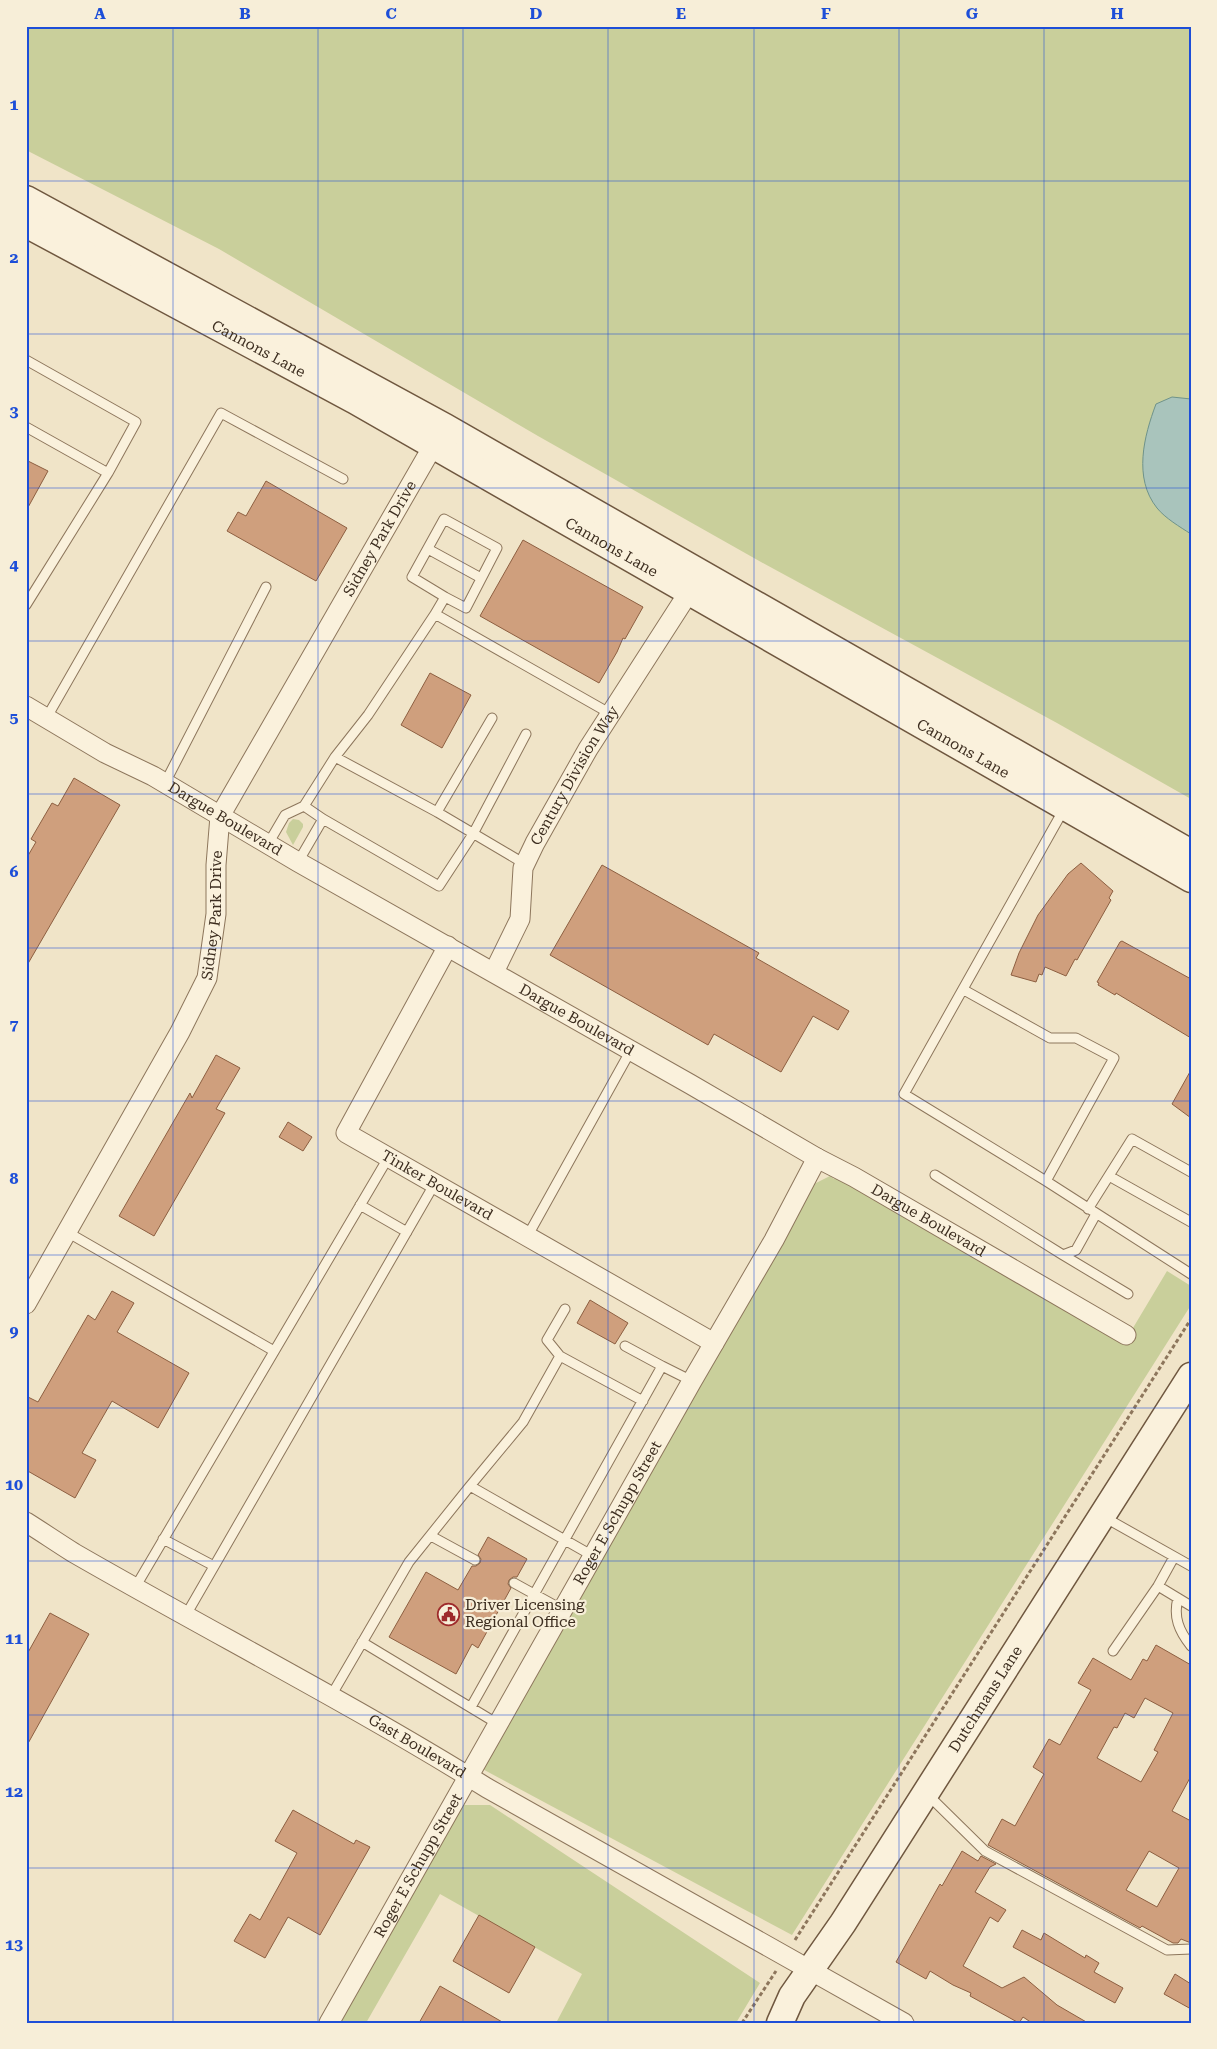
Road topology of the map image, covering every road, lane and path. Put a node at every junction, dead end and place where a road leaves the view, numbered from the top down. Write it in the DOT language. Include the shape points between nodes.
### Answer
graph roads {
  1 [pos="33,219"];
  2 [pos="26,360"];
  3 [pos="26,427"];
  4 [pos="439,436"];
  5 [pos="108,472"];
  6 [pos="343,479"];
  7 [pos="428,549"];
  8 [pos="481,578"];
  9 [pos="695,582"];
  10 [pos="266,587"];
  11 [pos="445,597"];
  12 [pos="26,605"];
  13 [pos="436,614"];
  14 [pos="26,706"];
  15 [pos="610,714"];
  16 [pos="47,717"];
  17 [pos="492,718"];
  18 [pos="526,734"];
  19 [pos="335,757"];
  20 [pos="164,783"];
  21 [pos="304,806"];
  22 [pos="1065,807"];
  23 [pos="437,812"];
  24 [pos="220,816"];
  25 [pos="323,819"];
  26 [pos="473,834"];
  27 [pos="268,844"];
  28 [pos="1191,853"];
  29 [pos="298,862"];
  30 [pos="525,864"];
  31 [pos="1191,879"];
  32 [pos="448,946"];
  33 [pos="494,972"];
  34 [pos="964,990"];
  35 [pos="632,1050"];
  36 [pos="388,1158"];
  37 [pos="817,1158"];
  38 [pos="1191,1172"];
  39 [pos="935,1175"];
  40 [pos="1109,1176"];
  41 [pos="1046,1181"];
  42 [pos="435,1184"];
  43 [pos="360,1205"];
  44 [pos="1092,1211"];
  45 [pos="1191,1222"];
  46 [pos="67,1232"];
  47 [pos="407,1232"];
  48 [pos="527,1237"];
  49 [pos="1063,1255"];
  50 [pos="1191,1274"];
  51 [pos="1128,1294"];
  52 [pos="26,1304"];
  53 [pos="565,1309"];
  54 [pos="1191,1319"];
  55 [pos="1126,1335"];
  56 [pos="714,1343"];
  57 [pos="626,1346"];
  58 [pos="274,1351"];
  59 [pos="560,1356"];
  60 [pos="662,1366"];
  61 [pos="1191,1376"];
  62 [pos="692,1381"];
  63 [pos="643,1402"];
  64 [pos="470,1486"];
  65 [pos="1102,1516"];
  66 [pos="26,1522"];
  67 [pos="431,1536"];
  68 [pos="163,1539"];
  69 [pos="565,1540"];
  70 [pos="593,1556"];
  71 [pos="1174,1557"];
  72 [pos="475,1560"];
  73 [pos="214,1566"];
  74 [pos="1191,1566"];
  75 [pos="514,1582"];
  76 [pos="136,1586"];
  77 [pos="1158,1586"];
  78 [pos="535,1595"];
  79 [pos="1178,1598"];
  80 [pos="1191,1606"];
  81 [pos="562,1610"];
  82 [pos="186,1615"];
  83 [pos="362,1642"];
  84 [pos="1191,1646"];
  85 [pos="1113,1651"];
  86 [pos="331,1696"];
  87 [pos="471,1707"];
  88 [pos="498,1724"];
  89 [pos="468,1777"];
  90 [pos="926,1793"];
  91 [pos="1191,1949"];
  92 [pos="786,1957"];
  93 [pos="810,1970"];
  94 [pos="329,2023"];
  95 [pos="742,2023"];
  96 [pos="780,2023"];
  97 [pos="904,2023"];
  1 -- 4 [label="main road, Cannons Lane" via="354,400"];
  2 -- 5 [label="lane" via="136,422"];
  3 -- 5 [label="lane"];
  4 -- 9 [label="main road, Cannons Lane"];
  4 -- 24 [label="street, Sidney Park Drive"];
  5 -- 12 [label="lane"];
  6 -- 16 [label="lane" via="221,413"];
  7 -- 8 [label="lane"];
  7 -- 8 [label="lane" via="444,519 474,535 496,548"];
  7 -- 11 [label="lane" via="412,577"];
  8 -- 11 [label="lane" via="466,608"];
  9 -- 15 [label="street, Century Division Way"];
  9 -- 22 [label="main road, Cannons Lane"];
  9 -- 28 [label="main road, Cannons Lane"];
  10 -- 20 [label="lane"];
  11 -- 13 [label="lane"];
  13 -- 15 [label="lane"];
  13 -- 19 [label="lane" via="368,716"];
  14 -- 16 [label="street, Dargue Boulevard"];
  15 -- 30 [label="street, Century Division Way"];
  16 -- 20 [label="street, Dargue Boulevard"];
  17 -- 23 [label="lane"];
  18 -- 26 [label="lane"];
  19 -- 21 [label="lane"];
  19 -- 23 [label="lane"];
  20 -- 24 [label="street, Dargue Boulevard"];
  21 -- 25 [label="lane"];
  21 -- 27 [label="lane" via="285,815"];
  22 -- 31 [label="main road, Cannons Lane"];
  22 -- 34 [label="lane"];
  23 -- 26 [label="lane"];
  24 -- 27 [label="street, Dargue Boulevard"];
  24 -- 46 [label="street, Sidney Park Drive" via="216,914 207,978"];
  25 -- 26 [label="lane" via="439,886"];
  25 -- 29 [label="lane"];
  26 -- 30 [label="lane"];
  27 -- 29 [label="street, Dargue Boulevard"];
  29 -- 32 [label="street, Dargue Boulevard"];
  30 -- 33 [label="street, Century Division Way" via="520,919"];
  32 -- 33 [label="street, Dargue Boulevard"];
  32 -- 36 [label="street, Tinker Boulevard" via="346,1133"];
  33 -- 35 [label="street, Dargue Boulevard"];
  34 -- 41 [label="lane" via="904,1094"];
  34 -- 41 [label="lane" via="1050,1038 1076,1038 1114,1058"];
  35 -- 37 [label="street, Dargue Boulevard"];
  35 -- 48 [label="lane"];
  36 -- 42 [label="street, Tinker Boulevard"];
  36 -- 43 [label="lane"];
  37 -- 55 [label="street, Dargue Boulevard"];
  37 -- 56 [label="street, Roger E Schupp Street"];
  38 -- 40 [label="lane" via="1132,1139"];
  39 -- 49 [label="lane"];
  40 -- 44 [label="lane"];
  40 -- 45 [label="lane"];
  41 -- 44 [label="lane"];
  42 -- 47 [label="lane"];
  42 -- 48 [label="street, Tinker Boulevard"];
  43 -- 47 [label="lane"];
  43 -- 58 [label="lane"];
  44 -- 49 [label="lane" via="1076,1250"];
  44 -- 50 [label="lane"];
  46 -- 52 [label="street, Sidney Park Drive"];
  46 -- 58 [label="lane"];
  47 -- 73 [label="lane"];
  48 -- 56 [label="street, Tinker Boulevard"];
  49 -- 51 [label="lane"];
  53 -- 59 [label="lane" via="546,1340"];
  54 -- 92 [label="path"];
  56 -- 62 [label="street, Roger E Schupp Street"];
  57 -- 60 [label="lane"];
  58 -- 68 [label="lane"];
  59 -- 63 [label="lane"];
  59 -- 64 [label="lane" via="523,1422"];
  60 -- 62 [label="lane"];
  60 -- 63 [label="lane"];
  61 -- 65 [label="main road, Dutchmans Lane"];
  62 -- 70 [label="street, Roger E Schupp Street"];
  63 -- 69 [label="lane"];
  64 -- 67 [label="lane"];
  64 -- 69 [label="lane"];
  65 -- 71 [label="lane"];
  65 -- 90 [label="main road, Dutchmans Lane"];
  66 -- 76 [label="street, Gast Boulevard"];
  67 -- 72 [label="lane"];
  67 -- 83 [label="lane" via="409,1562"];
  68 -- 73 [label="lane"];
  68 -- 76 [label="lane"];
  69 -- 70 [label="lane"];
  69 -- 78 [label="lane"];
  70 -- 81 [label="street, Roger E Schupp Street"];
  71 -- 74 [label="lane"];
  71 -- 77 [label="lane"];
  73 -- 82 [label="lane"];
  75 -- 78 [label="lane"];
  76 -- 82 [label="street, Gast Boulevard"];
  77 -- 79 [label="lane"];
  77 -- 85 [label="lane"];
  78 -- 81 [label="lane"];
  78 -- 87 [label="lane"];
  79 -- 80 [label="lane"];
  79 -- 84 [label="lane" via="1175,1608 1177,1624"];
  81 -- 88 [label="street, Roger E Schupp Street"];
  82 -- 86 [label="street, Gast Boulevard"];
  83 -- 86 [label="lane"];
  83 -- 87 [label="lane"];
  86 -- 89 [label="street, Gast Boulevard"];
  87 -- 88 [label="lane"];
  88 -- 89 [label="street, Roger E Schupp Street"];
  89 -- 92 [label="street, Gast Boulevard"];
  89 -- 94 [label="street, Roger E Schupp Street"];
  90 -- 91 [label="lane" via="986,1851 1167,1950"];
  90 -- 93 [label="main road, Dutchmans Lane"];
  92 -- 93 [label="street, Gast Boulevard"];
  92 -- 95 [label="path"];
  93 -- 96 [label="main road, Dutchmans Lane" via="792,1996"];
  93 -- 97 [label="street"];
}
